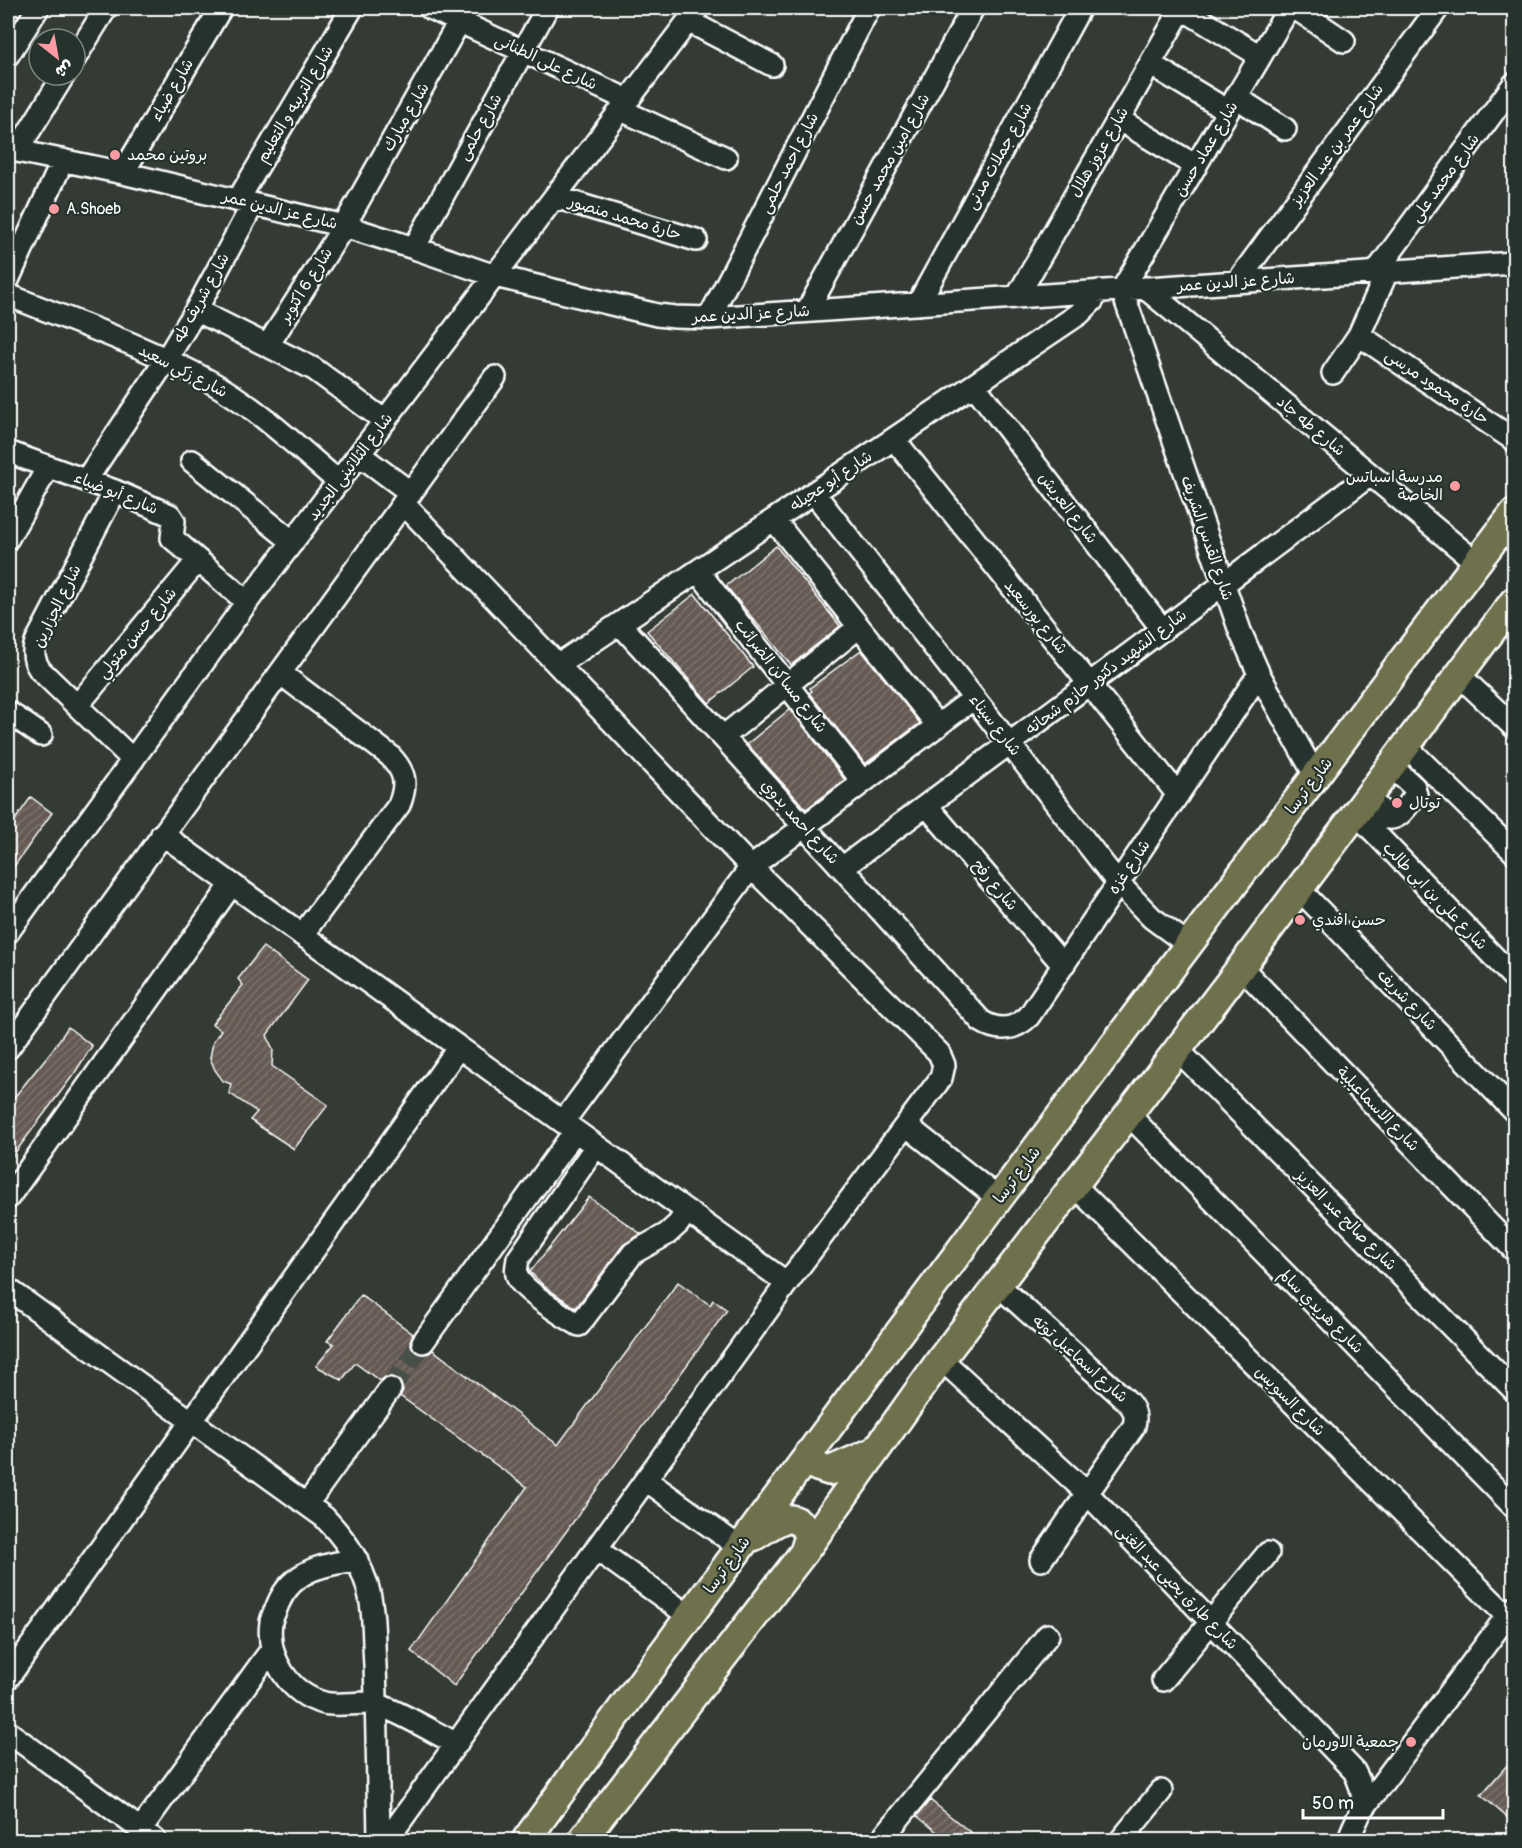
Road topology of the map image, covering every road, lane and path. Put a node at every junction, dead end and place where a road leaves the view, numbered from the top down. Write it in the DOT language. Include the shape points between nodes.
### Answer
graph roads {
  1 [pos="38,8"];
  2 [pos="106,8"];
  3 [pos="220,8"];
  4 [pos="352,8"];
  5 [pos="430,8"];
  6 [pos="547,8"];
  7 [pos="869,8"];
  8 [pos="973,8"];
  9 [pos="1080,8"];
  10 [pos="1182,8"];
  11 [pos="1289,8"];
  12 [pos="1295,8"];
  13 [pos="1437,8"];
  14 [pos="464,14"];
  15 [pos="693,14"];
  16 [pos="87,39"];
  17 [pos="1344,41"];
  18 [pos="523,51"];
  19 [pos="8,55"];
  20 [pos="1260,57"];
  21 [pos="1150,64"];
  22 [pos="772,65"];
  23 [pos="1515,84"];
  24 [pos="56,87"];
  25 [pos="1232,104"];
  26 [pos="625,105"];
  27 [pos="1118,119"];
  28 [pos="1285,129"];
  29 [pos="12,150"];
  30 [pos="726,158"];
  31 [pos="63,160"];
  32 [pos="1196,166"];
  33 [pos="123,173"];
  34 [pos="555,197"];
  35 [pos="245,202"];
  36 [pos="344,226"];
  37 [pos="696,240"];
  38 [pos="414,248"];
  39 [pos="1515,263"];
  40 [pos="1382,272"];
  41 [pos="495,276"];
  42 [pos="8,280"];
  43 [pos="1237,282"];
  44 [pos="1145,288"];
  45 [pos="1122,290"];
  46 [pos="1098,291"];
  47 [pos="8,295"];
  48 [pos="1017,297"];
  49 [pos="918,303"];
  50 [pos="196,310"];
  51 [pos="807,311"];
  52 [pos="709,318"];
  53 [pos="1359,335"];
  54 [pos="268,345"];
  55 [pos="166,360"];
  56 [pos="1333,373"];
  57 [pos="495,377"];
  58 [pos="974,385"];
  59 [pos="385,421"];
  60 [pos="894,439"];
  61 [pos="1515,440"];
  62 [pos="8,452"];
  63 [pos="360,454"];
  64 [pos="192,461"];
  65 [pos="48,467"];
  66 [pos="1370,475"];
  67 [pos="86,480"];
  68 [pos="339,482"];
  69 [pos="115,491"];
  70 [pos="814,493"];
  71 [pos="407,498"];
  72 [pos="1515,513"];
  73 [pos="774,520"];
  74 [pos="8,538"];
  75 [pos="293,542"];
  76 [pos="198,560"];
  77 [pos="1477,563"];
  78 [pos="698,571"];
  79 [pos="1223,585"];
  80 [pos="1515,601"];
  81 [pos="248,602"];
  82 [pos="620,624"];
  83 [pos="859,627"];
  84 [pos="1163,630"];
  85 [pos="558,665"];
  86 [pos="280,673"];
  87 [pos="1259,674"];
  88 [pos="1459,675"];
  89 [pos="1090,684"];
  90 [pos="787,685"];
  91 [pos="974,698"];
  92 [pos="77,706"];
  93 [pos="8,712"];
  94 [pos="938,726"];
  95 [pos="1515,727"];
  96 [pos="41,735"];
  97 [pos="723,737"];
  98 [pos="1010,744"];
  99 [pos="1398,756"];
  100 [pos="133,760"];
  101 [pos="1316,777"];
  102 [pos="863,782"];
  103 [pos="1178,795"];
  104 [pos="1362,805"];
  105 [pos="927,806"];
  106 [pos="804,827"];
  107 [pos="162,834"];
  108 [pos="1515,852"];
  109 [pos="751,867"];
  110 [pos="842,868"];
  111 [pos="1118,883"];
  112 [pos="232,884"];
  113 [pos="1299,889"];
  114 [pos="8,932"];
  115 [pos="302,935"];
  116 [pos="1189,945"];
  117 [pos="1063,965"];
  118 [pos="1241,968"];
  119 [pos="1514,978"];
  120 [pos="981,1021"];
  121 [pos="459,1047"];
  122 [pos="8,1048"];
  123 [pos="1178,1050"];
  124 [pos="1515,1111"];
  125 [pos="1128,1114"];
  126 [pos="906,1125"];
  127 [pos="569,1126"];
  128 [pos="596,1146"];
  129 [pos="1074,1185"];
  130 [pos="8,1198"];
  131 [pos="999,1199"];
  132 [pos="687,1211"];
  133 [pos="1515,1250"];
  134 [pos="787,1283"];
  135 [pos="998,1285"];
  136 [pos="8,1289"];
  137 [pos="423,1342"];
  138 [pos="940,1359"];
  139 [pos="390,1389"];
  140 [pos="1515,1390"];
  141 [pos="192,1420"];
  142 [pos="878,1450"];
  143 [pos="809,1453"];
  144 [pos="646,1480"];
  145 [pos="1087,1493"];
  146 [pos="307,1504"];
  147 [pos="1515,1507"];
  148 [pos="741,1545"];
  149 [pos="596,1549"];
  150 [pos="804,1552"];
  151 [pos="1268,1553"];
  152 [pos="357,1560"];
  153 [pos="1041,1560"];
  154 [pos="1511,1612"];
  155 [pos="689,1616"];
  156 [pos="1210,1622"];
  157 [pos="1048,1635"];
  158 [pos="272,1649"];
  159 [pos="8,1678"];
  160 [pos="1163,1680"];
  161 [pos="376,1703"];
  162 [pos="8,1732"];
  163 [pos="457,1744"];
  164 [pos="1161,1791"];
  165 [pos="1360,1813"];
  166 [pos="148,1835"];
  167 [pos="379,1840"];
  168 [pos="387,1840"];
  169 [pos="526,1840"];
  170 [pos="582,1840"];
  171 [pos="880,1840"];
  172 [pos="1121,1840"];
  173 [pos="1349,1840"];
  1 -- 19 [label="street"];
  2 -- 16 [label="street"];
  3 -- 33 [label="street, شارع ضياء"];
  4 -- 35 [label="street, شارع التربيه و التعليم"];
  5 -- 14 [label="street, شارع على الطنانى"];
  6 -- 18 [label="street, شارع حلمى"];
  7 -- 52 [label="street, شارع احمد حلمى"];
  8 -- 51 [label="street, شارع امين محمد حسن"];
  9 -- 49 [label="street, شارع جملات مدنى"];
  10 -- 20 [label="street"];
  10 -- 21 [label="street, شارع عزوز هلال"];
  11 -- 20 [label="street, شارع عماد حسن"];
  12 -- 17 [label="street"];
  13 -- 43 [label="street, شارع عمر بن عبد العزيز"];
  14 -- 18 [label="street, شارع على الطنانى"];
  14 -- 36 [label="street, شارع مبارك"];
  15 -- 22 [label="street"];
  15 -- 26 [label="street, شارع الثلاثينى الجديد"];
  18 -- 26 [label="street, شارع على الطنانى"];
  18 -- 38 [label="street, شارع حلمى"];
  20 -- 25 [label="street, شارع عماد حسن"];
  21 -- 25 [label="street"];
  21 -- 27 [label="street, شارع عزوز هلال"];
  23 -- 40 [label="street, شارع محمد على"];
  24 -- 29 [label="street"];
  25 -- 28 [label="street"];
  25 -- 32 [label="street, شارع عماد حسن"];
  26 -- 30 [label="street, شارع على الطنانى"];
  26 -- 34 [label="street, شارع الثلاثينى الجديد"];
  27 -- 32 [label="street"];
  27 -- 48 [label="street, شارع عزوز هلال"];
  29 -- 31 [label="street, شارع عز الدين عمر"];
  31 -- 33 [label="street, شارع عز الدين عمر"];
  31 -- 42 [label="street"];
  32 -- 45 [label="street, شارع عماد حسن"];
  33 -- 35 [label="street, شارع عز الدين عمر"];
  34 -- 37 [label="street, حارة محمد منصور"];
  34 -- 41 [label="street, شارع الثلاثينى الجديد"];
  35 -- 36 [label="street, شارع عز الدين عمر"];
  35 -- 50 [label="street, شارع شريف طه"];
  36 -- 38 [label="street, شارع عز الدين عمر"];
  36 -- 54 [label="street, شارع 6 اكتوبر"];
  38 -- 41 [label="street, شارع عز الدين عمر"];
  39 -- 40 [label="street, شارع عز الدين عمر"];
  40 -- 43 [label="street, شارع عز الدين عمر"];
  40 -- 53 [label="street, شارع محمد على"];
  41 -- 52 [label="street, شارع عز الدين عمر" via="657,315"];
  41 -- 59 [label="street, شارع الثلاثينى الجديد"];
  43 -- 44 [label="street, شارع عز الدين عمر"];
  44 -- 45 [label="street, شارع عز الدين عمر"];
  44 -- 66 [label="street, شارع طه جاد"];
  45 -- 46 [label="street, شارع عز الدين عمر"];
  45 -- 79 [label="street, شارع القدس الشريف"];
  46 -- 48 [label="street, شارع عز الدين عمر"];
  46 -- 58 [label="street, شارع أبو عجيله" via="1079,314"];
  47 -- 55 [label="street, شارع زكي سعيد"];
  48 -- 49 [label="street, شارع عز الدين عمر"];
  49 -- 51 [label="street, شارع عز الدين عمر"];
  50 -- 54 [label="street"];
  50 -- 55 [label="street, شارع شريف طه"];
  51 -- 52 [label="street, شارع عز الدين عمر"];
  53 -- 56 [label="street, شارع محمد على"];
  53 -- 61 [label="street, حارة محمود مرسى"];
  54 -- 59 [label="street" via="314,369"];
  55 -- 67 [label="street, شارع شريف طه"];
  55 -- 68 [label="street, شارع زكي سعيد" via="251,408"];
  57 -- 71 [label="street"];
  58 -- 60 [label="street, شارع أبو عجيله"];
  58 -- 84 [label="street, شارع العريش"];
  59 -- 63 [label="street, شارع الثلاثينى الجديد"];
  60 -- 70 [label="street, شارع أبو عجيله"];
  60 -- 89 [label="street, شارع بورسعيد"];
  62 -- 65 [label="street, شارع أبو ضياء"];
  63 -- 68 [label="street, شارع الثلاثينى الجديد"];
  63 -- 71 [label="street"];
  64 -- 75 [label="street"];
  65 -- 67 [label="street, شارع أبو ضياء"];
  65 -- 74 [label="street"];
  66 -- 77 [label="street, شارع طه جاد"];
  66 -- 79 [label="street, شارع الشهيد دكتور حازم شحاته"];
  67 -- 69 [label="street, شارع أبو ضياء"];
  68 -- 75 [label="street, شارع الثلاثينى الجديد"];
  69 -- 76 [label="street, شارع أبو ضياء" via="170,515 174,521 172,538"];
  69 -- 92 [label="street, شارع الجزارين" via="34,646 34,659 40,670"];
  70 -- 73 [label="street, شارع أبو عجيله"];
  70 -- 91 [label="street, شارع سيناء"];
  71 -- 85 [label="street"];
  71 -- 86 [label="street"];
  72 -- 77 [label="main road, شارع ترسا"];
  73 -- 78 [label="street, شارع أبو عجيله"];
  73 -- 83 [label="street"];
  75 -- 81 [label="street, شارع الثلاثينى الجديد"];
  76 -- 81 [label="street"];
  76 -- 92 [label="street, شارع حسن متولي"];
  77 -- 101 [label="main road, شارع ترسا"];
  78 -- 82 [label="street, شارع أبو عجيله"];
  78 -- 90 [label="street, شارع مساكن الضرائب"];
  79 -- 84 [label="street, شارع الشهيد دكتور حازم شحاته"];
  79 -- 87 [label="street, شارع القدس الشريف"];
  80 -- 88 [label="main road"];
  81 -- 100 [label="street, شارع الثلاثينى الجديد"];
  82 -- 85 [label="street, شارع أبو عجيله"];
  82 -- 97 [label="street, شارع احمد بدوي"];
  83 -- 90 [label="street"];
  83 -- 94 [label="street"];
  84 -- 89 [label="street, شارع الشهيد دكتور حازم شحاته"];
  85 -- 109 [label="street"];
  86 -- 107 [label="street"];
  86 -- 115 [label="street" via="388,755 399,765 404,777 399,805"];
  87 -- 101 [label="street, شارع القدس الشريف"];
  87 -- 103 [label="street, شارع غزه"];
  88 -- 95 [label="street"];
  88 -- 99 [label="main road"];
  89 -- 98 [label="street, شارع الشهيد دكتور حازم شحاته"];
  89 -- 103 [label="street, شارع بورسعيد"];
  90 -- 97 [label="street"];
  90 -- 102 [label="street, شارع مساكن الضرائب"];
  91 -- 94 [label="street"];
  91 -- 98 [label="street, شارع سيناء"];
  92 -- 100 [label="street, شارع الجزارين"];
  93 -- 96 [label="street"];
  94 -- 102 [label="street"];
  97 -- 106 [label="street, شارع احمد بدوي"];
  98 -- 105 [label="street, شارع الشهيد دكتور حازم شحاته"];
  98 -- 111 [label="street, شارع سيناء"];
  99 -- 104 [label="main road"];
  99 -- 104 [label="street" via="1416,795 1393,819"];
  99 -- 108 [label="street"];
  100 -- 114 [label="street, شارع الثلاثينى الجديد"];
  101 -- 116 [label="main road, شارع ترسا"];
  102 -- 106 [label="street"];
  103 -- 111 [label="street, شارع غزه"];
  104 -- 113 [label="main road"];
  104 -- 119 [label="street, شارع على بن ابى طالب"];
  105 -- 110 [label="street, شارع الشهيد دكتور حازم شحاته"];
  105 -- 117 [label="street, شارع رفح"];
  106 -- 109 [label="street"];
  106 -- 110 [label="street, شارع احمد بدوي"];
  107 -- 112 [label="street"];
  107 -- 122 [label="street"];
  109 -- 126 [label="street" via="943,1059 941,1078"];
  109 -- 127 [label="street"];
  110 -- 120 [label="street, شارع احمد بدوي"];
  111 -- 116 [label="street, شارع سيناء" via="1152,918"];
  111 -- 117 [label="street, شارع غزه"];
  112 -- 115 [label="street"];
  112 -- 130 [label="street"];
  113 -- 118 [label="main road"];
  113 -- 124 [label="street, شارع شريف"];
  115 -- 121 [label="street"];
  116 -- 131 [label="main road, شارع ترسا"];
  117 -- 120 [label="street, شارع غزه" via="1023,1021 1002,1029"];
  118 -- 123 [label="main road"];
  118 -- 133 [label="street, شارع الاسماعيلية"];
  121 -- 127 [label="street"];
  121 -- 141 [label="street"];
  123 -- 125 [label="main road"];
  123 -- 140 [label="street, شارع صالح عبد العزيز"];
  125 -- 129 [label="main road"];
  125 -- 147 [label="street, شارع هريدي سالم"];
  126 -- 131 [label="street"];
  126 -- 134 [label="street"];
  127 -- 128 [label="street"];
  127 -- 137 [label="street"];
  128 -- 132 [label="street"];
  128 -- 132 [label="street" via="516,1267 522,1285 566,1317 579,1325 633,1253 667,1234"];
  129 -- 135 [label="main road"];
  129 -- 154 [label="street, شارع السويس"];
  131 -- 143 [label="main road, شارع ترسا"];
  132 -- 134 [label="street"];
  134 -- 144 [label="street"];
  135 -- 138 [label="main road"];
  135 -- 145 [label="street, شارع اسماعيل توته" via="1133,1409 1134,1426"];
  136 -- 141 [label="street"];
  138 -- 142 [label="main road"];
  138 -- 145 [label="street, شارع طارق يحيى عبد الغنى"];
  139 -- 146 [label="street"];
  141 -- 146 [label="street"];
  141 -- 159 [label="street"];
  142 -- 143 [label="main road" via="828,1472 817,1467"];
  142 -- 150 [label="main road"];
  143 -- 148 [label="main road, شارع ترسا"];
  144 -- 148 [label="street"];
  144 -- 149 [label="street"];
  145 -- 153 [label="street, شارع اسماعيل توته"];
  145 -- 156 [label="street, شارع طارق يحيى عبد الغنى"];
  146 -- 152 [label="street" via="343,1537"];
  148 -- 150 [label="main road" via="789,1519 797,1520 807,1532"];
  148 -- 155 [label="main road, شارع ترسا"];
  149 -- 155 [label="street"];
  149 -- 163 [label="street"];
  150 -- 170 [label="main road"];
  151 -- 156 [label="street"];
  152 -- 158 [label="street" via="328,1563 302,1574 282,1594 272,1621"];
  152 -- 161 [label="street" via="372,1611"];
  154 -- 165 [label="street"];
  155 -- 169 [label="main road, شارع ترسا"];
  156 -- 160 [label="street"];
  156 -- 165 [label="street, شارع طارق يحيى عبد الغنى" via="1353,1771 1362,1791"];
  157 -- 171 [label="street"];
  158 -- 161 [label="street" via="282,1673 300,1692 324,1703"];
  158 -- 166 [label="street"];
  161 -- 163 [label="street"];
  161 -- 167 [label="street"];
  162 -- 166 [label="street"];
  163 -- 168 [label="street"];
  164 -- 172 [label="street"];
  165 -- 173 [label="street, شارع طارق يحيى عبد الغنى"];
}
